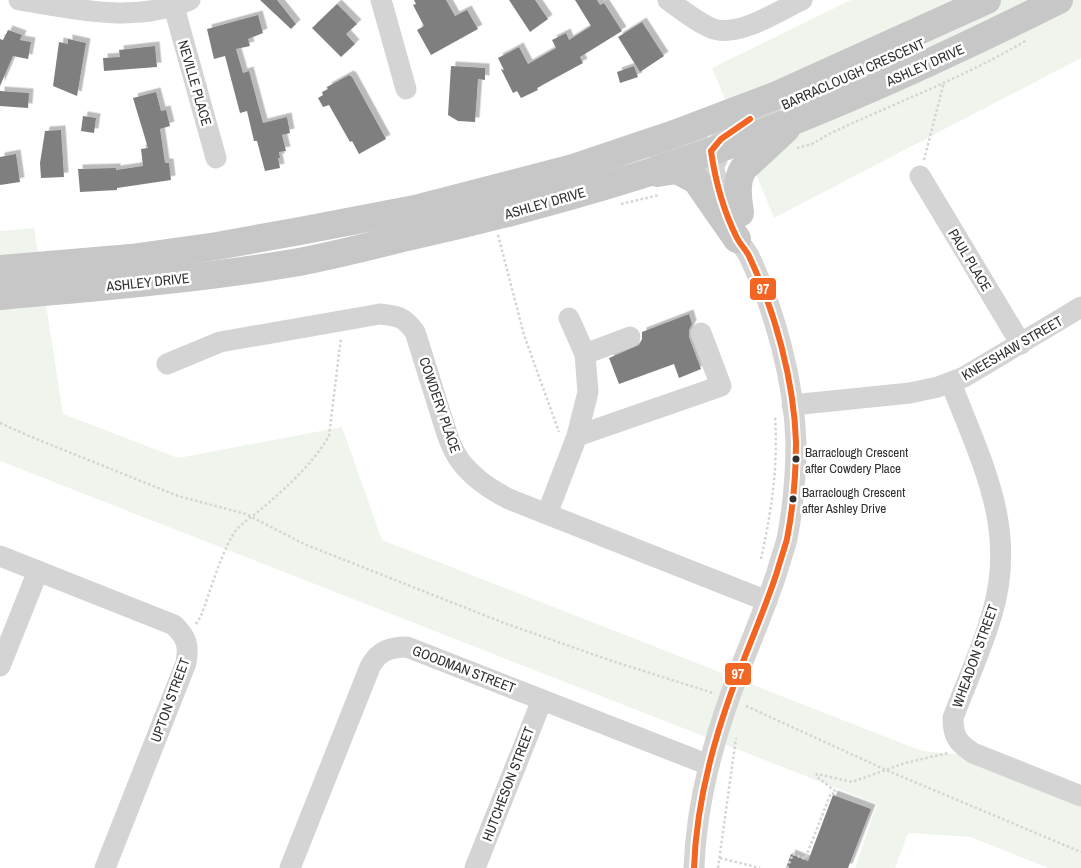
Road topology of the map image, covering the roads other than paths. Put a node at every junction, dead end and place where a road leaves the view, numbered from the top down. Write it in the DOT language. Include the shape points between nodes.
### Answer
graph roads {
  1 [pos="19,0"];
  2 [pos="381,0"];
  3 [pos="668,0"];
  4 [pos="802,0"];
  5 [pos="987,0"];
  6 [pos="998,0"];
  7 [pos="1059,0"];
  8 [pos="182,4"];
  9 [pos="406,89"];
  10 [pos="795,121"];
  11 [pos="711,151"];
  12 [pos="216,158"];
  13 [pos="920,176"];
  14 [pos="636,177"];
  15 [pos="415,209"];
  16 [pos="742,235"];
  17 [pos="3,266"];
  18 [pos="0,296"];
  19 [pos="1081,308"];
  20 [pos="569,318"];
  21 [pos="701,333"];
  22 [pos="630,336"];
  23 [pos="1020,344"];
  24 [pos="585,354"];
  25 [pos="167,364"];
  26 [pos="952,383"];
  27 [pos="792,405"];
  28 [pos="568,437"];
  29 [pos="547,514"];
  30 [pos="0,556"];
  31 [pos="38,570"];
  32 [pos="767,601"];
  33 [pos="0,666"];
  34 [pos="542,700"];
  35 [pos="709,765"];
  36 [pos="1081,796"];
  37 [pos="106,868"];
  38 [pos="290,868"];
  39 [pos="475,868"];
  40 [pos="694,868"];
  1 -- 8 [label="street" via="90,12 124,14"];
  2 -- 9 [label="street"];
  3 -- 4 [label="street" via="712,28 734,30"];
  5 -- 15 [label="main road, ASHLEY DRIVE" via="777,95 674,134 574,168"];
  6 -- 11 [label="street, BARRACLOUGH CRESCENT" via="972,20 746,121 721,139"];
  7 -- 10 [label="main road, ASHLEY DRIVE" via="940,58"];
  8 -- 12 [label="street, NEVILLE PLACE"];
  10 -- 11 [label="main road, ASHLEY DRIVE"];
  10 -- 16 [label="main road" via="738,177"];
  11 -- 14 [label="main road, ASHLEY DRIVE"];
  11 -- 15 [label="street" via="697,142 490,202"];
  11 -- 16 [label="street" via="726,174"];
  13 -- 23 [label="street, PAUL PLACE"];
  14 -- 16 [label="main road" via="677,170 696,180"];
  14 -- 18 [label="main road, ASHLEY DRIVE" via="493,218 300,261 163,281"];
  15 -- 17 [label="main road, ASHLEY DRIVE" via="217,246 131,258"];
  16 -- 27 [label="street" via="783,354"];
  19 -- 23 [label="street, KNEESHAW STREET"];
  20 -- 24 [label="street"];
  21 -- 28 [label="street" via="720,386"];
  22 -- 24 [label="street"];
  23 -- 26 [label="street, KNEESHAW STREET"];
  24 -- 28 [label="street" via="588,392"];
  25 -- 29 [label="street, COWDERY PLACE" via="220,342 380,314 397,316 406,320 415,332 446,431 461,462 477,480 498,494"];
  26 -- 27 [label="street, KNEESHAW STREET" via="910,393"];
  26 -- 36 [label="street, WHEADON STREET" via="987,475 997,509 1001,544 1000,579 992,614 953,718 953,730 962,746 973,753"];
  27 -- 32 [label="street" via="796,442 792,498 786,540"];
  28 -- 29 [label="street"];
  29 -- 32 [label="street, COWDERY PLACE"];
  30 -- 31 [label="street"];
  31 -- 33 [label="street"];
  31 -- 37 [label="street, UPTON STREET" via="174,625 186,639 186,663"];
  32 -- 35 [label="street" via="729,699"];
  34 -- 35 [label="street, GOODMAN STREET"];
  34 -- 38 [label="street, GOODMAN STREET" via="407,647 384,650 373,659"];
  34 -- 39 [label="street, HUTCHESON STREET"];
  35 -- 40 [label="street" via="699,812"];
}
